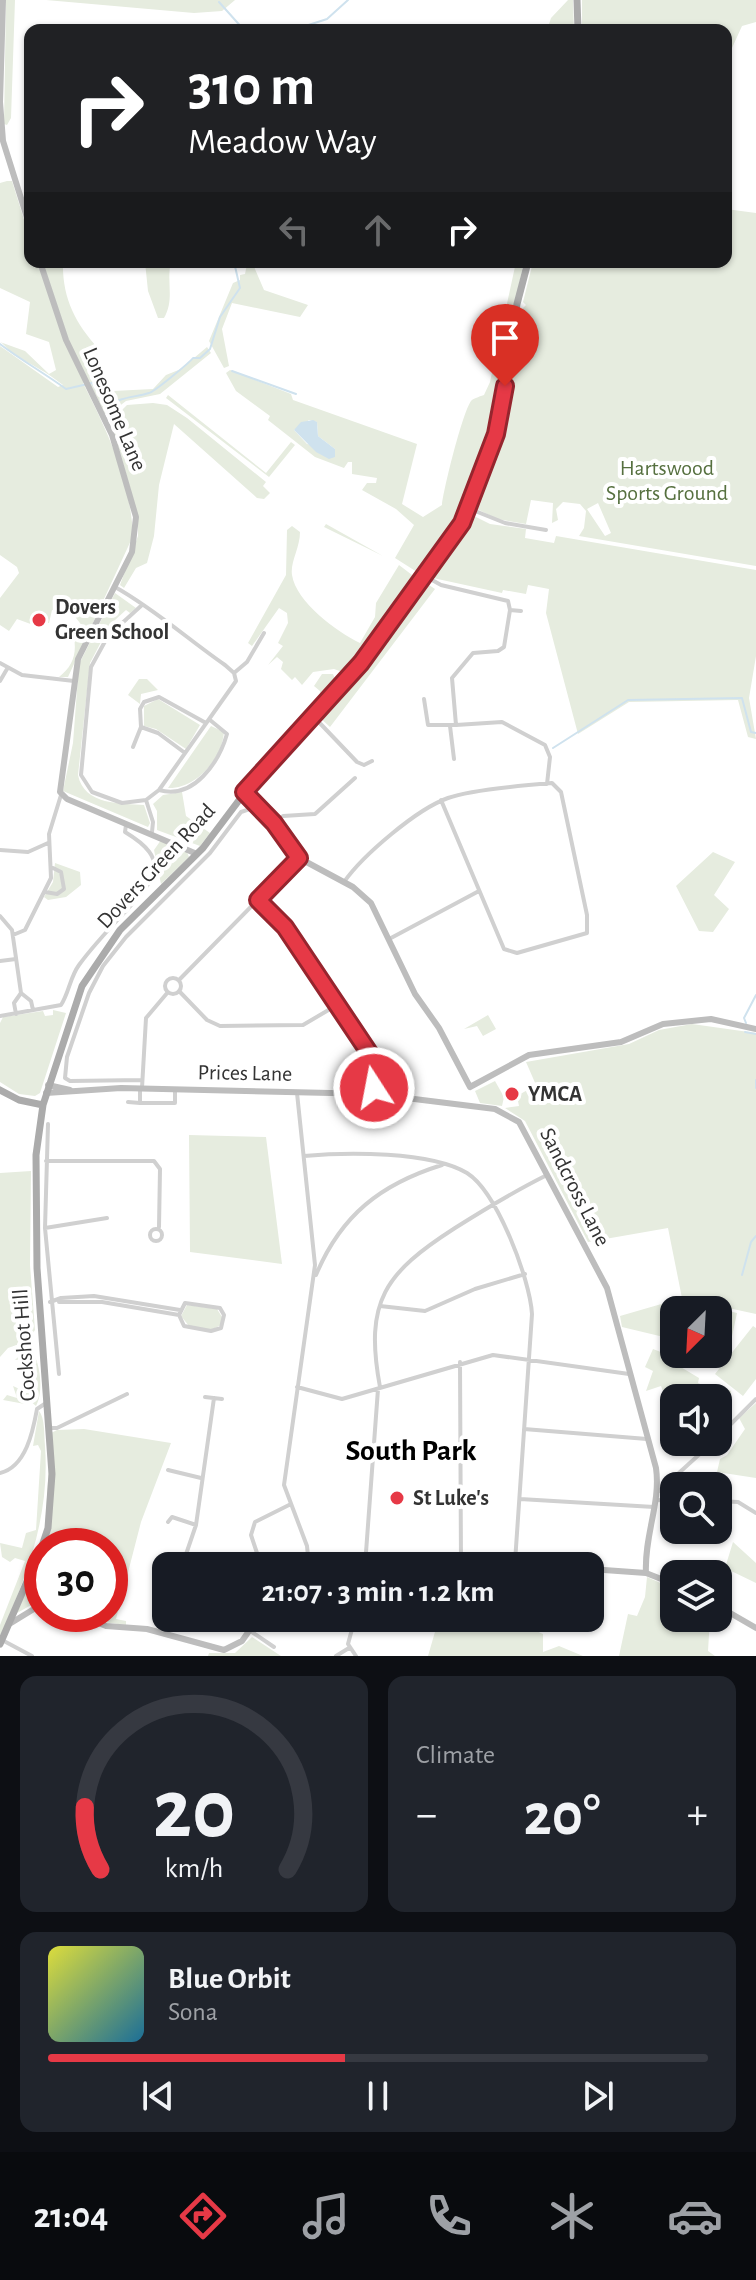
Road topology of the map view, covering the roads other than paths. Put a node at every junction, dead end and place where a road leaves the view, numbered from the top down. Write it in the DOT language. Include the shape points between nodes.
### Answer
graph roads {
  1 [pos="3,0"];
  2 [pos="577,0"];
  3 [pos="578,24"];
  4 [pos="24,208"];
  5 [pos="42,268"];
  6 [pos="526,268"];
  7 [pos="470,509"];
  8 [pos="546,530"];
  9 [pos="423,575"];
  10 [pos="115,587"];
  11 [pos="142,605"];
  12 [pos="510,610"];
  13 [pos="521,611"];
  14 [pos="264,633"];
  15 [pos="0,663"];
  16 [pos="7,669"];
  17 [pos="234,673"];
  18 [pos="0,681"];
  19 [pos="74,681"];
  20 [pos="424,699"];
  21 [pos="313,716"];
  22 [pos="208,722"];
  23 [pos="453,725"];
  24 [pos="141,727"];
  25 [pos="133,747"];
  26 [pos="185,753"];
  27 [pos="454,759"];
  28 [pos="372,761"];
  29 [pos="355,778"];
  30 [pos="547,784"];
  31 [pos="159,790"];
  32 [pos="244,792"];
  33 [pos="61,795"];
  34 [pos="146,800"];
  35 [pos="441,800"];
  36 [pos="260,806"];
  37 [pos="127,822"];
  38 [pos="274,823"];
  39 [pos="152,832"];
  40 [pos="48,843"];
  41 [pos="0,850"];
  42 [pos="203,851"];
  43 [pos="299,858"];
  44 [pos="53,868"];
  45 [pos="344,882"];
  46 [pos="479,891"];
  47 [pos="45,892"];
  48 [pos="258,900"];
  49 [pos="0,916"];
  50 [pos="13,935"];
  51 [pos="391,938"];
  52 [pos="16,959"];
  53 [pos="0,961"];
  54 [pos="179,980"];
  55 [pos="179,991"];
  56 [pos="168,992"];
  57 [pos="21,993"];
  58 [pos="337,1005"];
  59 [pos="34,1011"];
  60 [pos="16,1014"];
  61 [pos="0,1016"];
  62 [pos="756,1029"];
  63 [pos="63,1055"];
  64 [pos="65,1078"];
  65 [pos="141,1085"];
  66 [pos="75,1087"];
  67 [pos="470,1087"];
  68 [pos="47,1089"];
  69 [pos="175,1089"];
  70 [pos="1,1091"];
  71 [pos="297,1093"];
  72 [pos="374,1094"];
  73 [pos="128,1102"];
  74 [pos="140,1103"];
  75 [pos="43,1105"];
  76 [pos="466,1105"];
  77 [pos="48,1124"];
  78 [pos="304,1156"];
  79 [pos="415,1159"];
  80 [pos="46,1161"];
  81 [pos="445,1165"];
  82 [pos="415,1174"];
  83 [pos="549,1174"];
  84 [pos="491,1205"];
  85 [pos="107,1218"];
  86 [pos="159,1227"];
  87 [pos="45,1228"];
  88 [pos="314,1249"];
  89 [pos="327,1250"];
  90 [pos="525,1274"];
  91 [pos="314,1280"];
  92 [pos="50,1302"];
  93 [pos="380,1306"];
  94 [pos="179,1312"];
  95 [pos="530,1359"];
  96 [pos="460,1362"];
  97 [pos="59,1374"];
  98 [pos="630,1374"];
  99 [pos="297,1387"];
  100 [pos="379,1388"];
  101 [pos="127,1394"];
  102 [pos="205,1397"];
  103 [pos="214,1398"];
  104 [pos="222,1399"];
  105 [pos="756,1399"];
  106 [pos="46,1403"];
  107 [pos="732,1423"];
  108 [pos="48,1428"];
  109 [pos="524,1429"];
  110 [pos="647,1439"];
  111 [pos="698,1456"];
  112 [pos="168,1470"];
  113 [pos="0,1473"];
  114 [pos="201,1478"];
  115 [pos="659,1491"];
  116 [pos="520,1499"];
  117 [pos="732,1502"];
  118 [pos="660,1503"];
  119 [pos="291,1504"];
  120 [pos="656,1504"];
  121 [pos="756,1513"];
  122 [pos="168,1522"];
  123 [pos="196,1525"];
  124 [pos="48,1528"];
  125 [pos="187,1552"];
  126 [pos="257,1552"];
  127 [pos="308,1552"];
  128 [pos="366,1552"];
  129 [pos="461,1552"];
  130 [pos="516,1552"];
  131 [pos="604,1570"];
  132 [pos="646,1573"];
  133 [pos="660,1578"];
  134 [pos="24,1591"];
  135 [pos="732,1614"];
  136 [pos="24,1615"];
  137 [pos="11,1623"];
  138 [pos="128,1627"];
  139 [pos="756,1628"];
  140 [pos="168,1632"];
  141 [pos="247,1632"];
  142 [pos="252,1632"];
  143 [pos="352,1632"];
  144 [pos="167,1635"];
  145 [pos="1,1642"];
  146 [pos="274,1647"];
  147 [pos="349,1648"];
  148 [pos="32,1656"];
  149 [pos="336,1656"];
  150 [pos="356,1656"];
  1 -- 4 [label="street" via="3,141"];
  2 -- 3 [label="main road"];
  5 -- 10 [label="street, Lonesome Lane" via="55,311 116,446 136,517 132,552"];
  6 -- 7 [label="main road, Dovers Green Road" via="496,434"];
  7 -- 8 [label="street" via="505,523"];
  7 -- 9 [label="main road, Dovers Green Road"];
  9 -- 12 [label="street" via="441,585 503,597"];
  9 -- 21 [label="main road, Dovers Green Road" via="361,663"];
  10 -- 11 [label="street"];
  10 -- 19 [label="street, Lonesome Lane" via="78,659"];
  11 -- 17 [label="street"];
  11 -- 34 [label="street" via="108,636 91,667 81,775 87,789 115,801"];
  12 -- 13 [label="street"];
  12 -- 23 [label="street" via="504,647 473,653 452,678"];
  14 -- 17 [label="street"];
  15 -- 16 [label="street"];
  16 -- 18 [label="street"];
  16 -- 19 [label="street"];
  17 -- 22 [label="street" via="234,685"];
  19 -- 33 [label="street, Lonesome Lane"];
  20 -- 23 [label="street" via="431,727"];
  21 -- 28 [label="street" via="357,762"];
  21 -- 32 [label="main road, Dovers Green Road"];
  22 -- 24 [label="street" via="155,697 141,705"];
  22 -- 26 [label="street"];
  22 -- 31 [label="street" via="227,734 214,764 187,787"];
  23 -- 27 [label="street"];
  23 -- 30 [label="street" via="502,722 545,745 550,757"];
  24 -- 25 [label="street"];
  24 -- 26 [label="street"];
  26 -- 31 [label="street"];
  29 -- 38 [label="street" via="315,814 283,816"];
  30 -- 35 [label="street"];
  30 -- 46 [label="street" via="561,792 589,929 568,940 507,951"];
  31 -- 34 [label="street"];
  32 -- 36 [label="street"];
  32 -- 42 [label="main road, Dovers Green Road"];
  33 -- 37 [label="street"];
  33 -- 40 [label="street"];
  34 -- 39 [label="street"];
  35 -- 45 [label="street"];
  35 -- 46 [label="street"];
  36 -- 38 [label="street"];
  36 -- 42 [label="street, Dovers Green Road" via="241,812"];
  37 -- 39 [label="street"];
  37 -- 59 [label="street" via="125,832 151,852 152,883 80,964 61,1005"];
  38 -- 43 [label="street"];
  39 -- 42 [label="street"];
  40 -- 41 [label="street" via="28,852"];
  40 -- 44 [label="street"];
  42 -- 63 [label="street, Dovers Green Road" via="103,966"];
  42 -- 63 [label="main road, Dovers Green Road" via="98,957 82,986"];
  43 -- 45 [label="street"];
  43 -- 48 [label="street"];
  44 -- 47 [label="street"];
  44 -- 47 [label="street" via="61,872 64,889"];
  45 -- 51 [label="street" via="366,897"];
  46 -- 51 [label="street"];
  47 -- 50 [label="street" via="25,930"];
  48 -- 54 [label="street"];
  48 -- 58 [label="street" via="285,927"];
  49 -- 50 [label="street"];
  50 -- 52 [label="street"];
  51 -- 67 [label="street" via="415,994"];
  52 -- 53 [label="street"];
  52 -- 57 [label="street"];
  54 -- 55 [label="street"];
  54 -- 56 [label="street" via="167,980"];
  55 -- 56 [label="street"];
  55 -- 58 [label="street" via="220,1026 303,1025"];
  56 -- 65 [label="street" via="146,1018"];
  57 -- 59 [label="street"];
  57 -- 60 [label="street" via="14,1003"];
  58 -- 72 [label="street" via="375,1063"];
  59 -- 60 [label="street"];
  60 -- 61 [label="street"];
  62 -- 67 [label="street" via="711,1019 663,1024 621,1042 529,1055"];
  63 -- 64 [label="street, Dovers Green Road"];
  63 -- 68 [label="main road, Dovers Green Road"];
  64 -- 66 [label="street, Prices Lane"];
  65 -- 66 [label="street, Prices Lane"];
  65 -- 69 [label="street, Prices Lane"];
  65 -- 74 [label="street"];
  66 -- 68 [label="street, Prices Lane"];
  67 -- 76 [label="street"];
  68 -- 75 [label="main road, Cockshot Hill"];
  69 -- 71 [label="street, Prices Lane"];
  69 -- 74 [label="street" via="175,1103"];
  70 -- 75 [label="main road"];
  71 -- 72 [label="street, Prices Lane"];
  71 -- 78 [label="street"];
  72 -- 76 [label="street, Prices Lane"];
  73 -- 74 [label="street"];
  75 -- 106 [label="main road, Cockshot Hill" via="36,1155 37,1268"];
  76 -- 83 [label="street, Sandcross Lane" via="495,1109 519,1122"];
  77 -- 80 [label="street, Cockshot Hill"];
  78 -- 79 [label="street"];
  78 -- 88 [label="street"];
  79 -- 81 [label="street"];
  79 -- 82 [label="street"];
  80 -- 86 [label="street" via="154,1161 160,1169"];
  80 -- 87 [label="street, Cockshot Hill"];
  81 -- 82 [label="street"];
  81 -- 84 [label="street" via="471,1176"];
  82 -- 89 [label="street" via="356,1210"];
  83 -- 84 [label="street"];
  83 -- 98 [label="street, Sandcross Lane" via="607,1288"];
  84 -- 90 [label="street"];
  84 -- 93 [label="street" via="408,1261"];
  85 -- 87 [label="street"];
  87 -- 92 [label="street, Cockshot Hill"];
  88 -- 89 [label="street"];
  88 -- 91 [label="street"];
  89 -- 91 [label="street"];
  90 -- 93 [label="street" via="425,1311"];
  90 -- 95 [label="street" via="532,1314"];
  91 -- 99 [label="street"];
  92 -- 94 [label="street" via="102,1302"];
  92 -- 97 [label="street, Cockshot Hill"];
  93 -- 100 [label="street" via="374,1341"];
  94 -- 94 [label="street" via="188,1302 216,1307 224,1315 223,1325 217,1331 187,1327"];
  95 -- 96 [label="street" via="493,1355"];
  95 -- 98 [label="street"];
  95 -- 109 [label="street"];
  96 -- 100 [label="street"];
  96 -- 129 [label="street"];
  98 -- 110 [label="street, Sandcross Lane"];
  99 -- 100 [label="street" via="336,1399"];
  99 -- 119 [label="street" via="284,1485"];
  100 -- 128 [label="street"];
  101 -- 108 [label="street"];
  102 -- 103 [label="street"];
  103 -- 104 [label="street"];
  103 -- 114 [label="street"];
  105 -- 107 [label="street"];
  106 -- 108 [label="main road, Cockshot Hill"];
  106 -- 113 [label="street" via="37,1409 27,1447"];
  108 -- 124 [label="main road, Cockshot Hill"];
  109 -- 110 [label="street"];
  109 -- 116 [label="street"];
  110 -- 115 [label="street, Sandcross Lane"];
  111 -- 115 [label="street"];
  112 -- 114 [label="street"];
  114 -- 123 [label="street"];
  115 -- 120 [label="street, Sandcross Lane"];
  116 -- 120 [label="street"];
  116 -- 130 [label="street"];
  117 -- 121 [label="street"];
  118 -- 120 [label="street"];
  119 -- 126 [label="street" via="253,1526"];
  119 -- 127 [label="street"];
  120 -- 132 [label="street, Sandcross Lane"];
  122 -- 123 [label="street" via="171,1514"];
  123 -- 125 [label="street"];
  131 -- 132 [label="street"];
  132 -- 133 [label="street"];
  134 -- 137 [label="main road, Cockshot Hill"];
  135 -- 139 [label="street"];
  136 -- 137 [label="street"];
  137 -- 145 [label="main road, Cockshot Hill"];
  138 -- 144 [label="street"];
  140 -- 144 [label="street"];
  141 -- 144 [label="street" via="224,1650"];
  142 -- 146 [label="street"];
  143 -- 147 [label="street"];
  145 -- 148 [label="street"];
  147 -- 149 [label="street"];
  147 -- 150 [label="street"];
}
